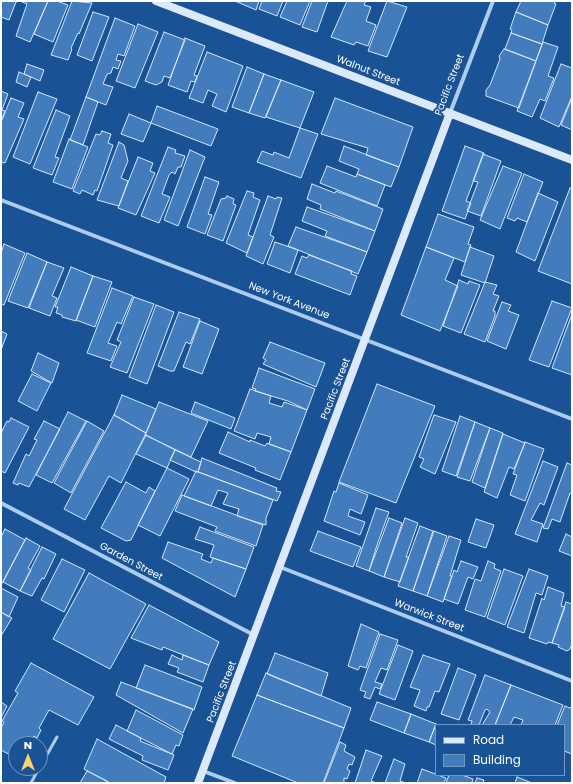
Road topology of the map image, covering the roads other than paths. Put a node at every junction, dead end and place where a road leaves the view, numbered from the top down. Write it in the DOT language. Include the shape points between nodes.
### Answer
graph roads {
  1 [pos="156,1"];
  2 [pos="493,1"];
  3 [pos="450,113"];
  4 [pos="572,160"];
  5 [pos="1,200"];
  6 [pos="366,339"];
  7 [pos="572,419"];
  8 [pos="1,503"];
  9 [pos="280,567"];
  10 [pos="254,635"];
  11 [pos="572,681"];
  12 [pos="56,737"];
  13 [pos="48,752"];
  14 [pos="202,771"];
  15 [pos="198,783"];
  16 [pos="235,783"];
  1 -- 3 [label="street, Walnut Street"];
  2 -- 3 [label="street, Pacific Street"];
  3 -- 4 [label="street, Walnut Street"];
  3 -- 6 [label="street, Pacific Street"];
  5 -- 6 [label="street, New York Avenue"];
  6 -- 7 [label="street, New York Avenue"];
  6 -- 9 [label="street, Pacific Street"];
  8 -- 10 [label="street, Garden Street"];
  9 -- 10 [label="street, Pacific Street"];
  9 -- 11 [label="street, Warwick Street"];
  10 -- 14 [label="street, Pacific Street"];
  12 -- 13 [label="lane"];
  14 -- 15 [label="street, Pacific Street"];
  14 -- 16 [label="street"];
}
